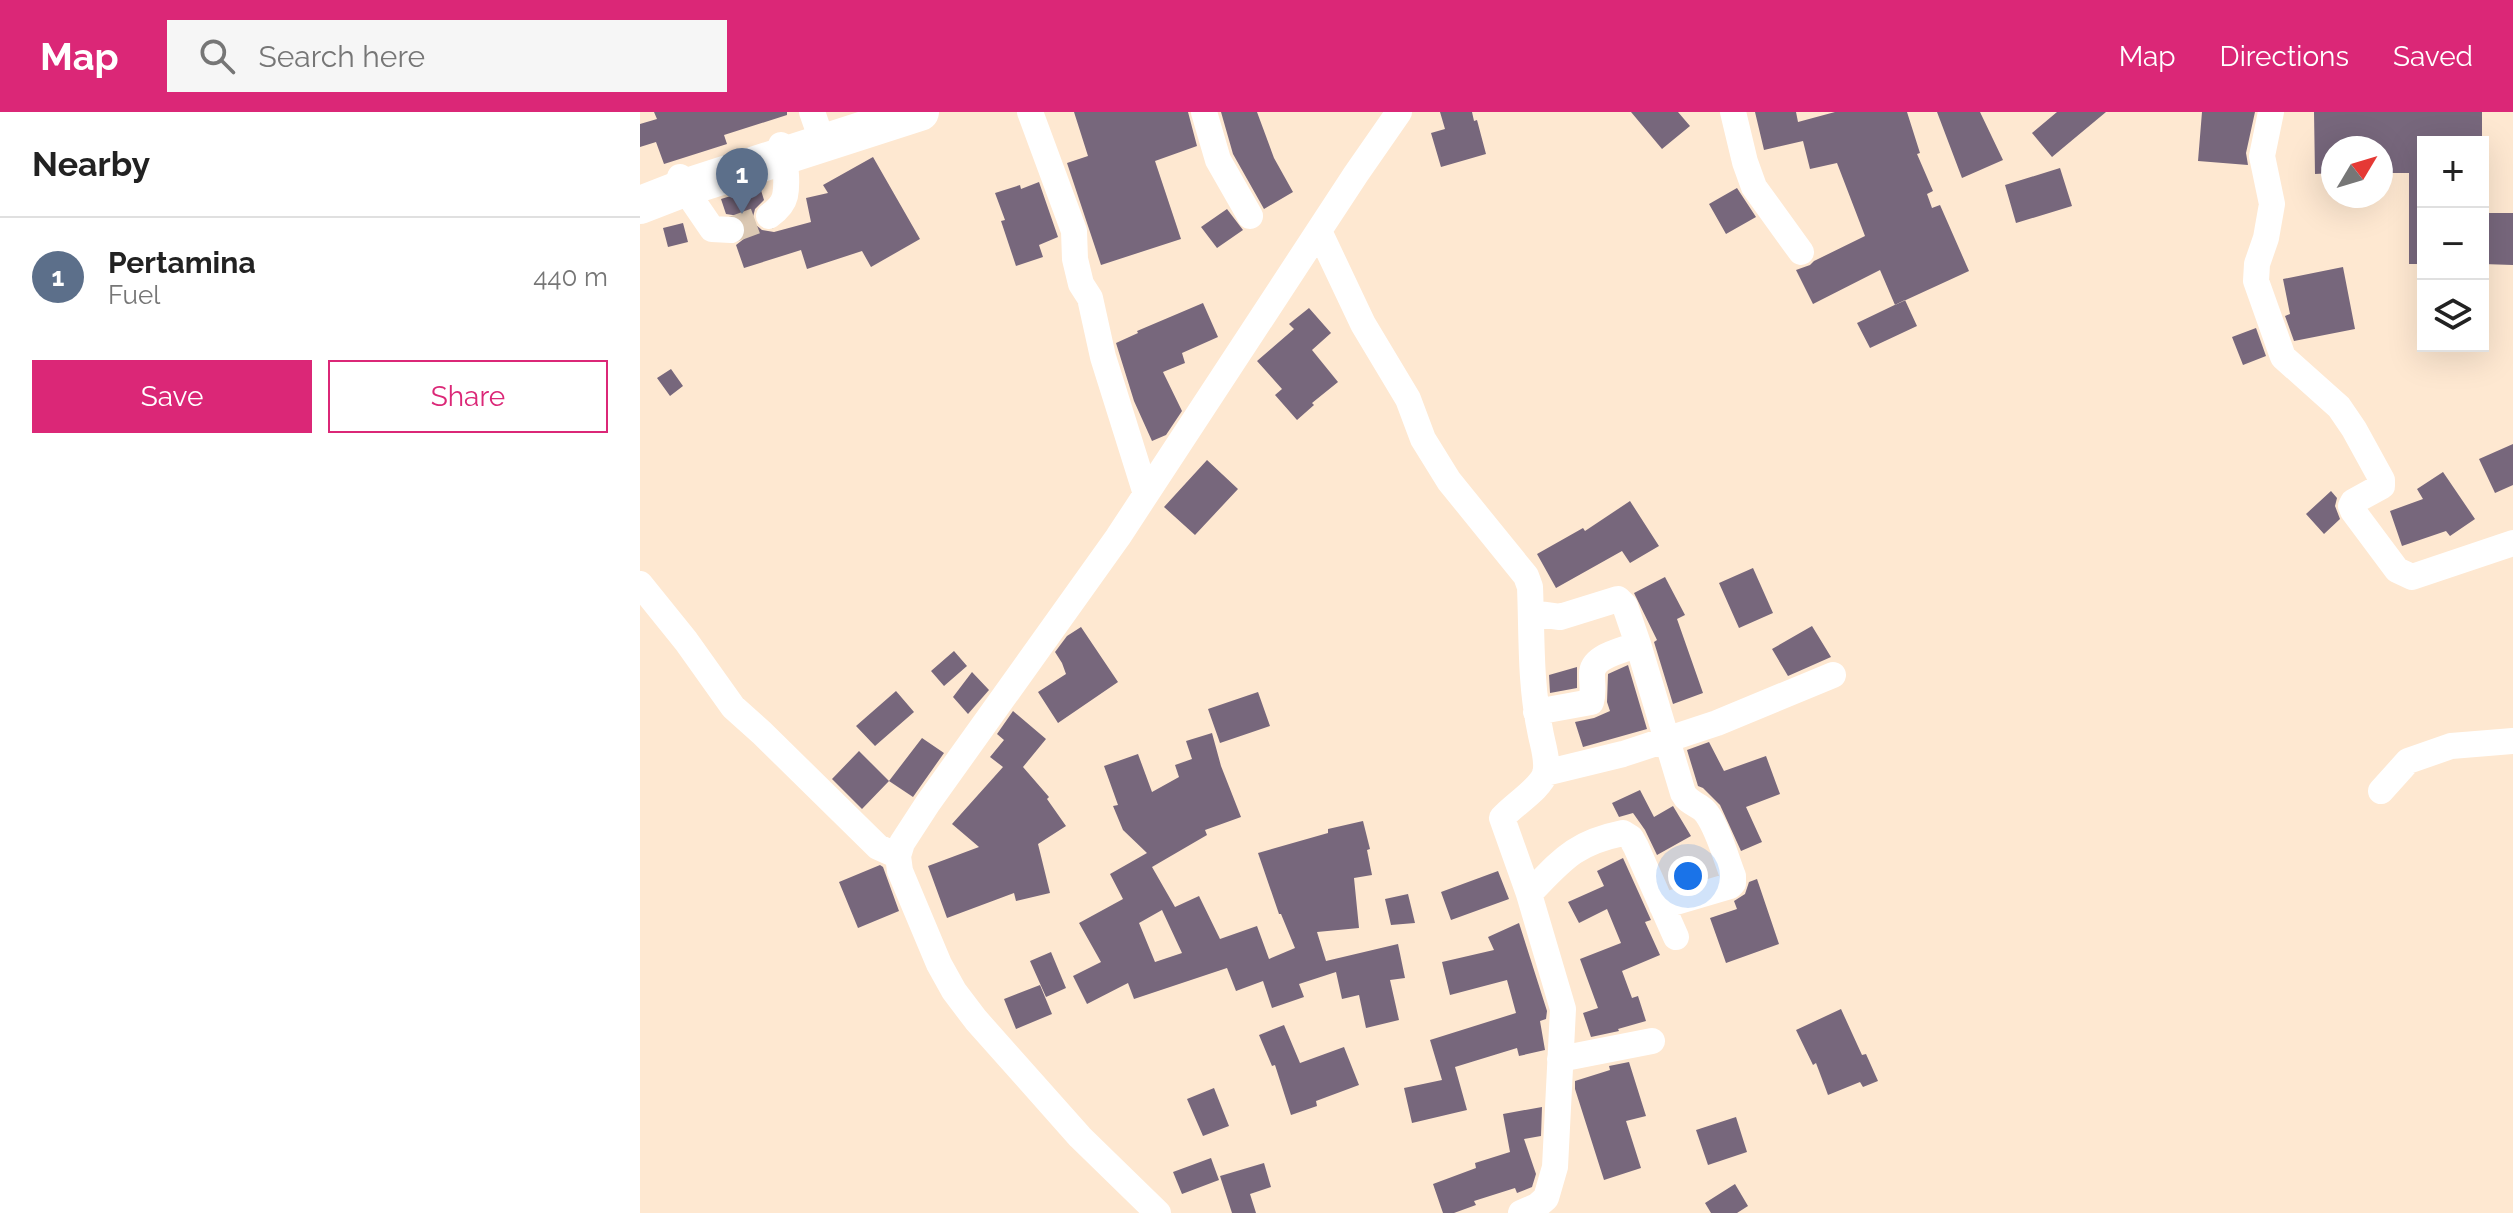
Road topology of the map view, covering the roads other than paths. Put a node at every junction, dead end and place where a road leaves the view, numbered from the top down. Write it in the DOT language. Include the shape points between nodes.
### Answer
graph roads {
  1 [pos="882,112"];
  2 [pos="920,112"];
  3 [pos="1030,112"];
  4 [pos="1204,112"];
  5 [pos="1399,112"];
  6 [pos="1733,112"];
  7 [pos="2271,112"];
  8 [pos="816,122"];
  9 [pos="782,150"];
  10 [pos="682,183"];
  11 [pos="640,192"];
  12 [pos="640,205"];
  13 [pos="769,216"];
  14 [pos="1250,216"];
  15 [pos="731,230"];
  16 [pos="1319,231"];
  17 [pos="1801,252"];
  18 [pos="1146,494"];
  19 [pos="2513,543"];
  20 [pos="640,584"];
  21 [pos="1531,613"];
  22 [pos="1638,644"];
  23 [pos="1833,675"];
  24 [pos="1536,712"];
  25 [pos="1667,740"];
  26 [pos="2513,741"];
  27 [pos="1545,773"];
  28 [pos="2381,791"];
  29 [pos="898,856"];
  30 [pos="1529,894"];
  31 [pos="1662,906"];
  32 [pos="1676,937"];
  33 [pos="1652,1041"];
  34 [pos="1560,1059"];
  35 [pos="1158,1213"];
  36 [pos="1521,1213"];
  1 -- 8 [label="highway"];
  2 -- 9 [label="highway"];
  3 -- 18 [label="street" via="1074,231 1081,284 1090,298"];
  4 -- 14 [label="street" via="1218,160"];
  5 -- 16 [label="street"];
  6 -- 17 [label="street" via="1754,187"];
  7 -- 19 [label="street" via="2262,156 2272,204 2256,281 2283,357 2339,407 2382,480 2382,486 2353,502 2353,511 2397,570 2412,577"];
  8 -- 9 [label="highway"];
  9 -- 10 [label="highway"];
  9 -- 13 [label="street" via="785,197"];
  10 -- 11 [label="highway"];
  10 -- 12 [label="highway"];
  10 -- 15 [label="street" via="712,229"];
  16 -- 18 [label="street"];
  16 -- 21 [label="street" via="1363,324 1408,399 1423,439 1449,481 1526,576"];
  18 -- 29 [label="street" via="928,803"];
  20 -- 29 [label="street" via="743,718 878,847"];
  21 -- 22 [label="street" via="1560,617 1618,599"];
  21 -- 24 [label="street"];
  22 -- 24 [label="street" via="1594,664 1591,702"];
  22 -- 25 [label="street"];
  23 -- 25 [label="street"];
  24 -- 27 [label="street"];
  25 -- 27 [label="street"];
  25 -- 31 [label="street" via="1683,793 1709,815 1733,880 1730,886"];
  26 -- 28 [label="street" via="2451,746 2408,761"];
  27 -- 30 [label="street" via="1502,818"];
  29 -- 35 [label="street" via="910,900 954,991 1080,1137"];
  30 -- 31 [label="street" via="1579,847 1623,833 1636,847"];
  30 -- 34 [label="street" via="1563,1009"];
  31 -- 32 [label="street"];
  33 -- 34 [label="street"];
  34 -- 36 [label="street" via="1555,1167 1546,1198"];
}
